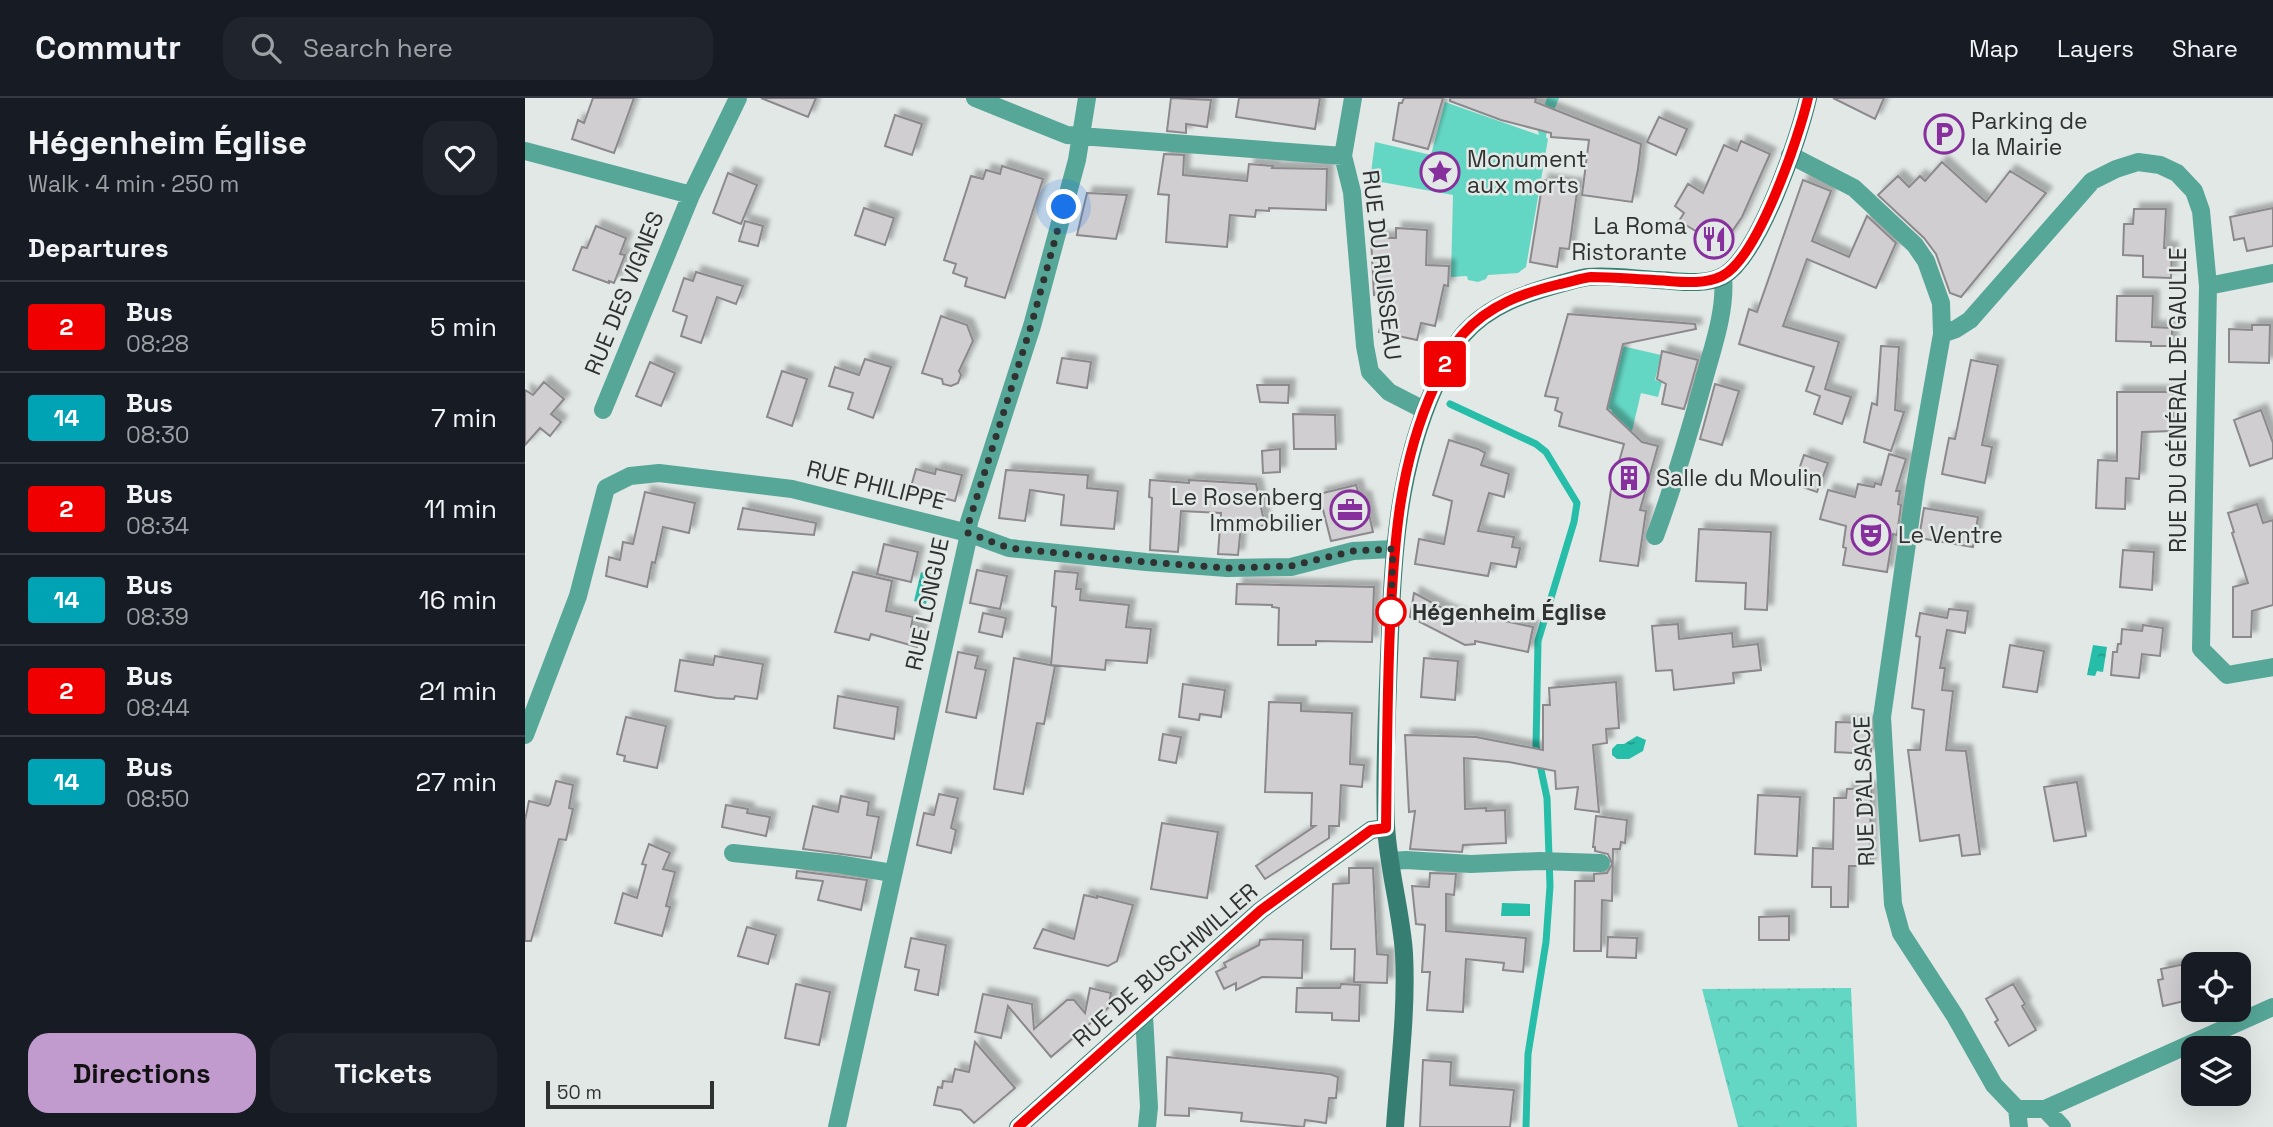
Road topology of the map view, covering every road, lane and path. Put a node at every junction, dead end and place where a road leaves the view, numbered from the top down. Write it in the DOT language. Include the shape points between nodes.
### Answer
graph roads {
  1 [pos="738,98"];
  2 [pos="975,98"];
  3 [pos="1087,98"];
  4 [pos="1353,98"];
  5 [pos="1808,98"];
  6 [pos="1082,137"];
  7 [pos="525,151"];
  8 [pos="1790,155"];
  9 [pos="1343,156"];
  10 [pos="691,195"];
  11 [pos="2273,273"];
  12 [pos="1723,276"];
  13 [pos="2207,286"];
  14 [pos="1943,334"];
  15 [pos="603,410"];
  16 [pos="1424,410"];
  17 [pos="968,533"];
  18 [pos="1655,536"];
  19 [pos="1393,549"];
  20 [pos="2273,667"];
  21 [pos="525,735"];
  22 [pos="1386,828"];
  23 [pos="733,853"];
  24 [pos="1391,861"];
  25 [pos="1601,863"];
  26 [pos="892,873"];
  27 [pos="2273,1007"];
  28 [pos="1144,1015"];
  29 [pos="2017,1109"];
  30 [pos="2045,1109"];
  31 [pos="837,1127"];
  32 [pos="1018,1127"];
  33 [pos="1147,1127"];
  34 [pos="1395,1127"];
  35 [pos="2019,1127"];
  36 [pos="2062,1127"];
  1 -- 10 [label="street, RUE DES VIGNES"];
  2 -- 6 [label="street"];
  3 -- 6 [label="street, RUE LONGUE"];
  4 -- 9 [label="street, RUE DU RUISSEAU"];
  5 -- 8 [label="main road"];
  6 -- 9 [label="street"];
  6 -- 17 [label="street, RUE LONGUE" via="1035,313"];
  7 -- 10 [label="street, RUE DES VIGNES"];
  8 -- 12 [label="main road" via="1751,244"];
  8 -- 14 [label="street, RUE D'ALSACE" via="1854,188 1915,245 1941,303"];
  9 -- 16 [label="street, RUE DU RUISSEAU" via="1352,192 1370,372 1388,392"];
  10 -- 15 [label="street, RUE DES VIGNES"];
  11 -- 13 [label="street"];
  12 -- 16 [label="main road" via="1700,282 1588,277 1526,292 1490,310 1463,335"];
  12 -- 18 [label="street" via="1712,351 1679,472"];
  13 -- 14 [label="street, RUE DU GÉNÉRAL DE GAULLE" via="2201,211 2194,191 2177,173 2138,162 2092,181 1970,320"];
  13 -- 20 [label="street, RUE DU GÉNÉRAL DE GAULLE" via="2201,649 2227,675"];
  14 -- 29 [label="street, RUE D'ALSACE" via="1916,481 1882,717 1893,904 1901,933 1994,1085"];
  16 -- 19 [label="main road" via="1402,488"];
  17 -- 19 [label="street, RUE PHILIPPE" via="1009,548 1227,568 1291,566 1353,551"];
  17 -- 21 [label="street, RUE PHILIPPE" via="792,489 659,473 630,476 606,488 578,596"];
  17 -- 26 [label="street, RUE LONGUE"];
  19 -- 22 [label="main road"];
  22 -- 24 [label="main road"];
  22 -- 28 [label="main road, RUE DE BUSCHWILLER" via="1371,830 1261,910"];
  23 -- 26 [label="street"];
  24 -- 25 [label="street"];
  24 -- 34 [label="main road" via="1404,982"];
  26 -- 31 [label="street, RUE LONGUE"];
  27 -- 30 [label="street"];
  28 -- 32 [label="main road, RUE DE BUSCHWILLER"];
  28 -- 33 [label="street"];
  29 -- 30 [label="street"];
  29 -- 35 [label="street"];
  30 -- 36 [label="street"];
}
